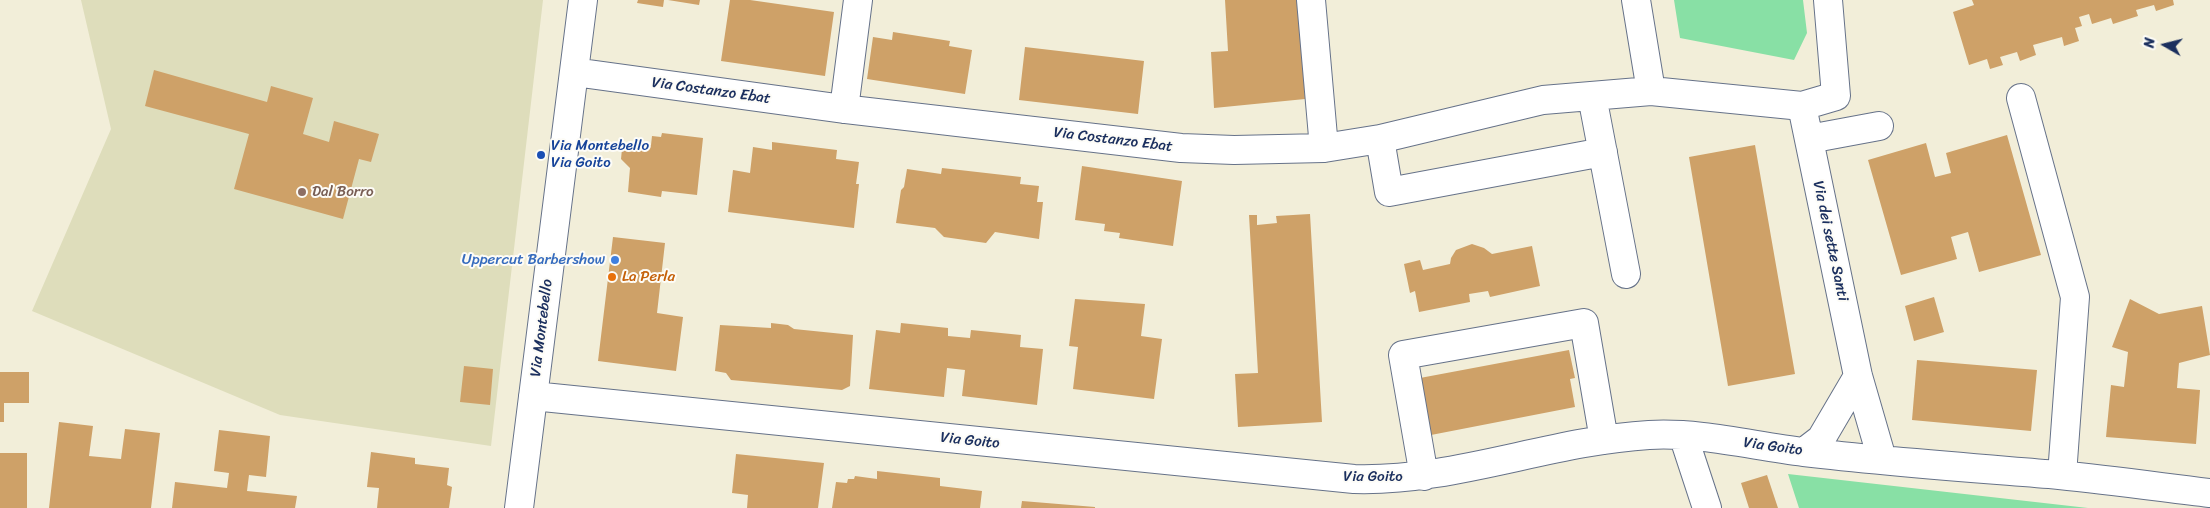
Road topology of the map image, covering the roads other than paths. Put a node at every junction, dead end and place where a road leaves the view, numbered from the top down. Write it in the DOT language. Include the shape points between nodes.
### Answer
graph roads {
  1 [pos="583,0"];
  2 [pos="858,0"];
  3 [pos="1311,0"];
  4 [pos="1636,0"];
  5 [pos="1829,6"];
  6 [pos="574,72"];
  7 [pos="1651,91"];
  8 [pos="1592,96"];
  9 [pos="2021,98"];
  10 [pos="1802,106"];
  11 [pos="844,109"];
  12 [pos="1878,126"];
  13 [pos="1380,139"];
  14 [pos="1809,139"];
  15 [pos="1324,148"];
  16 [pos="1603,152"];
  17 [pos="1626,274"];
  18 [pos="1858,376"];
  19 [pos="533,396"];
  20 [pos="1683,435"];
  21 [pos="1604,440"];
  22 [pos="1804,452"];
  23 [pos="1882,459"];
  24 [pos="1424,476"];
  25 [pos="2062,476"];
  26 [pos="2210,492"];
  27 [pos="519,508"];
  28 [pos="1707,508"];
  1 -- 6 [label="street, Via Montebello"];
  2 -- 11 [label="street"];
  3 -- 15 [label="street"];
  4 -- 7 [label="street"];
  5 -- 10 [label="street" via="1836,96"];
  6 -- 11 [label="street, Via Costanzo Ebat"];
  6 -- 19 [label="street, Via Montebello"];
  7 -- 8 [label="street, Via Costanzo Ebat"];
  7 -- 10 [label="street"];
  8 -- 13 [label="street, Via Costanzo Ebat" via="1543,100"];
  8 -- 16 [label="street"];
  9 -- 25 [label="street" via="2075,298"];
  10 -- 14 [label="street, Via dei sette Santi"];
  11 -- 15 [label="street, Via Costanzo Ebat" via="1181,148"];
  12 -- 14 [label="street"];
  13 -- 15 [label="street, Via Costanzo Ebat"];
  13 -- 16 [label="street" via="1389,192"];
  14 -- 18 [label="street, Via dei sette Santi"];
  16 -- 17 [label="street"];
  18 -- 22 [label="street" via="1821,439"];
  18 -- 23 [label="street, Via dei sette Santi"];
  19 -- 24 [label="street, Via Goito" via="1354,479"];
  19 -- 27 [label="street, Via Montebello"];
  20 -- 21 [label="street, Via Goito" via="1647,429"];
  20 -- 22 [label="street, Via Goito"];
  20 -- 28 [label="street"];
  21 -- 24 [label="street, Via Goito"];
  21 -- 24 [label="street" via="1584,323 1402,355"];
  22 -- 23 [label="street, Via Goito"];
  23 -- 25 [label="street, Via Goito"];
  25 -- 26 [label="street, Via Goito"];
}
